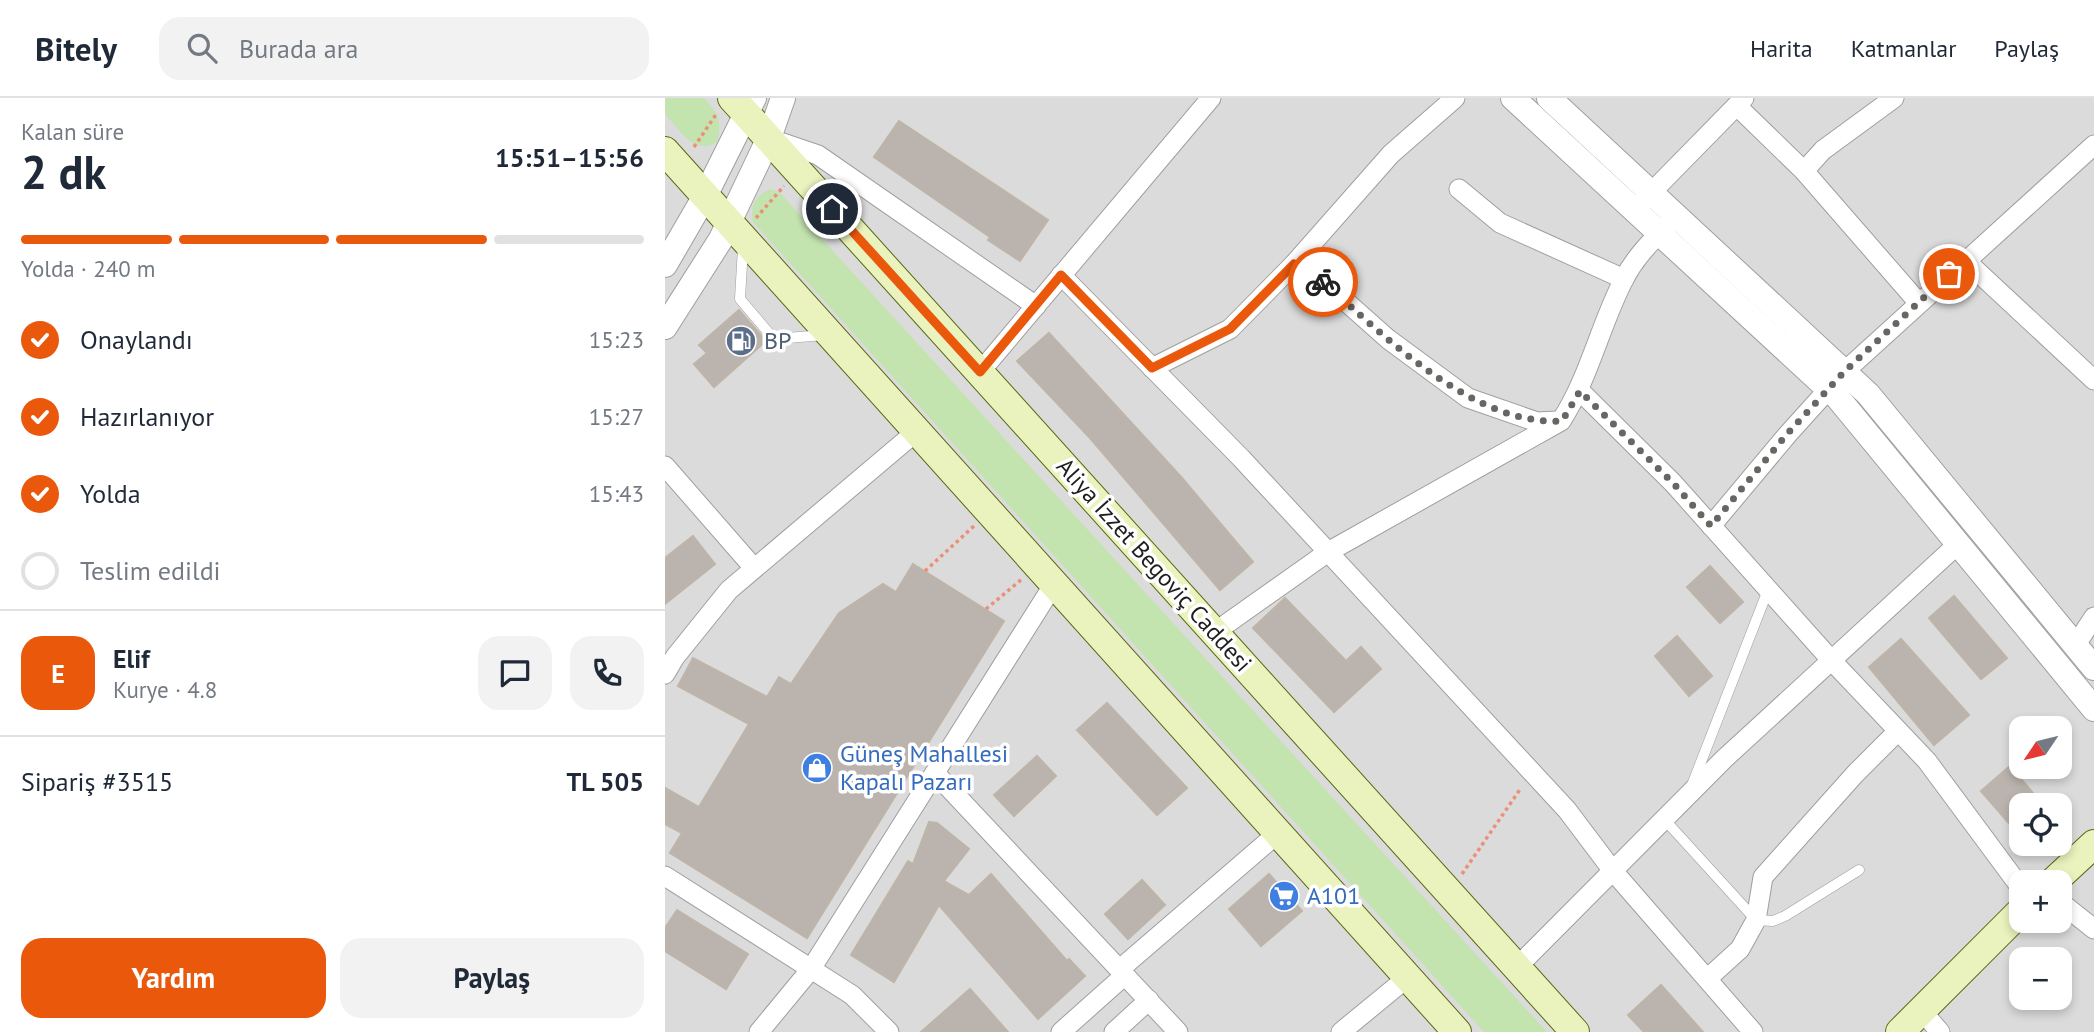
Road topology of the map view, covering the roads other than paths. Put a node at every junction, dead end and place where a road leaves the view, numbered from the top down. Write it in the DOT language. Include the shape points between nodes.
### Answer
graph roads {
  1 [pos="783,98"];
  2 [pos="1211,98"];
  3 [pos="1455,98"];
  4 [pos="1513,98"];
  5 [pos="1549,98"];
  6 [pos="1894,98"];
  7 [pos="1741,102"];
  8 [pos="738,103"];
  9 [pos="769,138"];
  10 [pos="2094,145"];
  11 [pos="672,159"];
  12 [pos="1804,171"];
  13 [pos="1459,189"];
  14 [pos="705,196"];
  15 [pos="1642,201"];
  16 [pos="1667,225"];
  17 [pos="738,232"];
  18 [pos="1965,260"];
  19 [pos="1294,264"];
  20 [pos="665,265"];
  21 [pos="1061,275"];
  22 [pos="1624,279"];
  23 [pos="1918,302"];
  24 [pos="1036,306"];
  25 [pos="665,327"];
  26 [pos="829,334"];
  27 [pos="1152,368"];
  28 [pos="980,372"];
  29 [pos="1836,380"];
  30 [pos="2094,380"];
  31 [pos="1580,391"];
  32 [pos="1562,421"];
  33 [pos="917,431"];
  34 [pos="665,466"];
  35 [pos="1711,526"];
  36 [pos="1958,544"];
  37 [pos="1328,552"];
  38 [pos="754,568"];
  39 [pos="1054,584"];
  40 [pos="1768,590"];
  41 [pos="2094,617"];
  42 [pos="1215,632"];
  43 [pos="2075,646"];
  44 [pos="1832,661"];
  45 [pos="2094,668"];
  46 [pos="665,674"];
  47 [pos="2094,709"];
  48 [pos="1898,731"];
  49 [pos="935,773"];
  50 [pos="1687,796"];
  51 [pos="1664,819"];
  52 [pos="1278,833"];
  53 [pos="2094,844"];
  54 [pos="1859,870"];
  55 [pos="2066,870"];
  56 [pos="1613,871"];
  57 [pos="2009,872"];
  58 [pos="665,876"];
  59 [pos="2072,912"];
  60 [pos="1756,920"];
  61 [pos="2009,923"];
  62 [pos="2094,929"];
  63 [pos="1517,967"];
  64 [pos="811,969"];
  65 [pos="1123,972"];
  66 [pos="1408,977"];
  67 [pos="1707,979"];
  68 [pos="1149,1000"];
  69 [pos="1921,1010"];
  70 [pos="759,1032"];
  71 [pos="889,1032"];
  72 [pos="1061,1032"];
  73 [pos="1114,1032"];
  74 [pos="1178,1032"];
  75 [pos="1341,1032"];
  76 [pos="1457,1032"];
  77 [pos="1575,1032"];
  78 [pos="1753,1032"];
  79 [pos="1900,1032"];
  80 [pos="1940,1032"];
  1 -- 9 [label="street"];
  2 -- 21 [label="street"];
  3 -- 19 [label="street" via="1391,154"];
  4 -- 15 [label="street"];
  5 -- 15 [label="street"];
  6 -- 12 [label="street" via="1823,150"];
  7 -- 12 [label="street"];
  7 -- 15 [label="street"];
  8 -- 9 [label="main road, Aliya İzzet Begoviç Caddesi"];
  8 -- 14 [label="street"];
  9 -- 17 [label="street"];
  9 -- 24 [label="street" via="818,155"];
  9 -- 28 [label="main road, Aliya İzzet Begoviç Caddesi"];
  10 -- 18 [label="street"];
  11 -- 14 [label="main road"];
  12 -- 23 [label="street"];
  13 -- 22 [label="street" via="1500,223"];
  14 -- 17 [label="main road"];
  14 -- 20 [label="street"];
  15 -- 16 [label="street"];
  16 -- 22 [label="street" via="1643,249"];
  16 -- 29 [label="street"];
  17 -- 25 [label="street"];
  17 -- 26 [label="main road"];
  17 -- 26 [label="lane" via="740,299 774,339"];
  18 -- 23 [label="street"];
  18 -- 30 [label="street"];
  19 -- 27 [label="street" via="1230,329"];
  19 -- 32 [label="street" via="1316,275 1388,339 1468,398 1538,422"];
  21 -- 24 [label="street"];
  21 -- 27 [label="street"];
  22 -- 31 [label="street"];
  23 -- 29 [label="street"];
  24 -- 28 [label="street"];
  26 -- 33 [label="main road"];
  27 -- 37 [label="street"];
  28 -- 42 [label="main road, Aliya İzzet Begoviç Caddesi"];
  29 -- 35 [label="street"];
  29 -- 36 [label="street"];
  29 -- 43 [label="street" via="1868,394"];
  31 -- 32 [label="street"];
  31 -- 35 [label="street"];
  32 -- 37 [label="street"];
  33 -- 38 [label="street"];
  33 -- 39 [label="main road"];
  34 -- 38 [label="street"];
  35 -- 40 [label="street"];
  36 -- 44 [label="street"];
  36 -- 47 [label="street"];
  37 -- 42 [label="street"];
  37 -- 56 [label="street" via="1567,810"];
  38 -- 46 [label="street" via="729,590"];
  39 -- 49 [label="street"];
  39 -- 52 [label="main road"];
  40 -- 44 [label="street"];
  40 -- 50 [label="lane"];
  41 -- 43 [label="street"];
  42 -- 63 [label="main road, Aliya İzzet Begoviç Caddesi"];
  43 -- 45 [label="street"];
  44 -- 48 [label="street"];
  44 -- 50 [label="street"];
  48 -- 57 [label="street" via="1927,761"];
  48 -- 60 [label="street" via="1763,877"];
  49 -- 64 [label="street"];
  49 -- 65 [label="street"];
  50 -- 51 [label="street"];
  51 -- 56 [label="street"];
  51 -- 60 [label="lane"];
  52 -- 65 [label="street"];
  52 -- 66 [label="main road"];
  53 -- 55 [label="main road"];
  54 -- 60 [label="lane" via="1785,916"];
  56 -- 63 [label="street"];
  56 -- 67 [label="street"];
  58 -- 64 [label="street"];
  59 -- 62 [label="street"];
  60 -- 67 [label="street" via="1740,949"];
  61 -- 69 [label="main road"];
  63 -- 77 [label="main road, Aliya İzzet Begoviç Caddesi"];
  64 -- 70 [label="street"];
  64 -- 71 [label="street" via="852,995"];
  65 -- 68 [label="street"];
  65 -- 72 [label="street"];
  66 -- 75 [label="street"];
  66 -- 76 [label="main road"];
  67 -- 78 [label="street"];
  68 -- 73 [label="street"];
  68 -- 74 [label="street"];
  69 -- 79 [label="main road"];
  69 -- 80 [label="street"];
}
